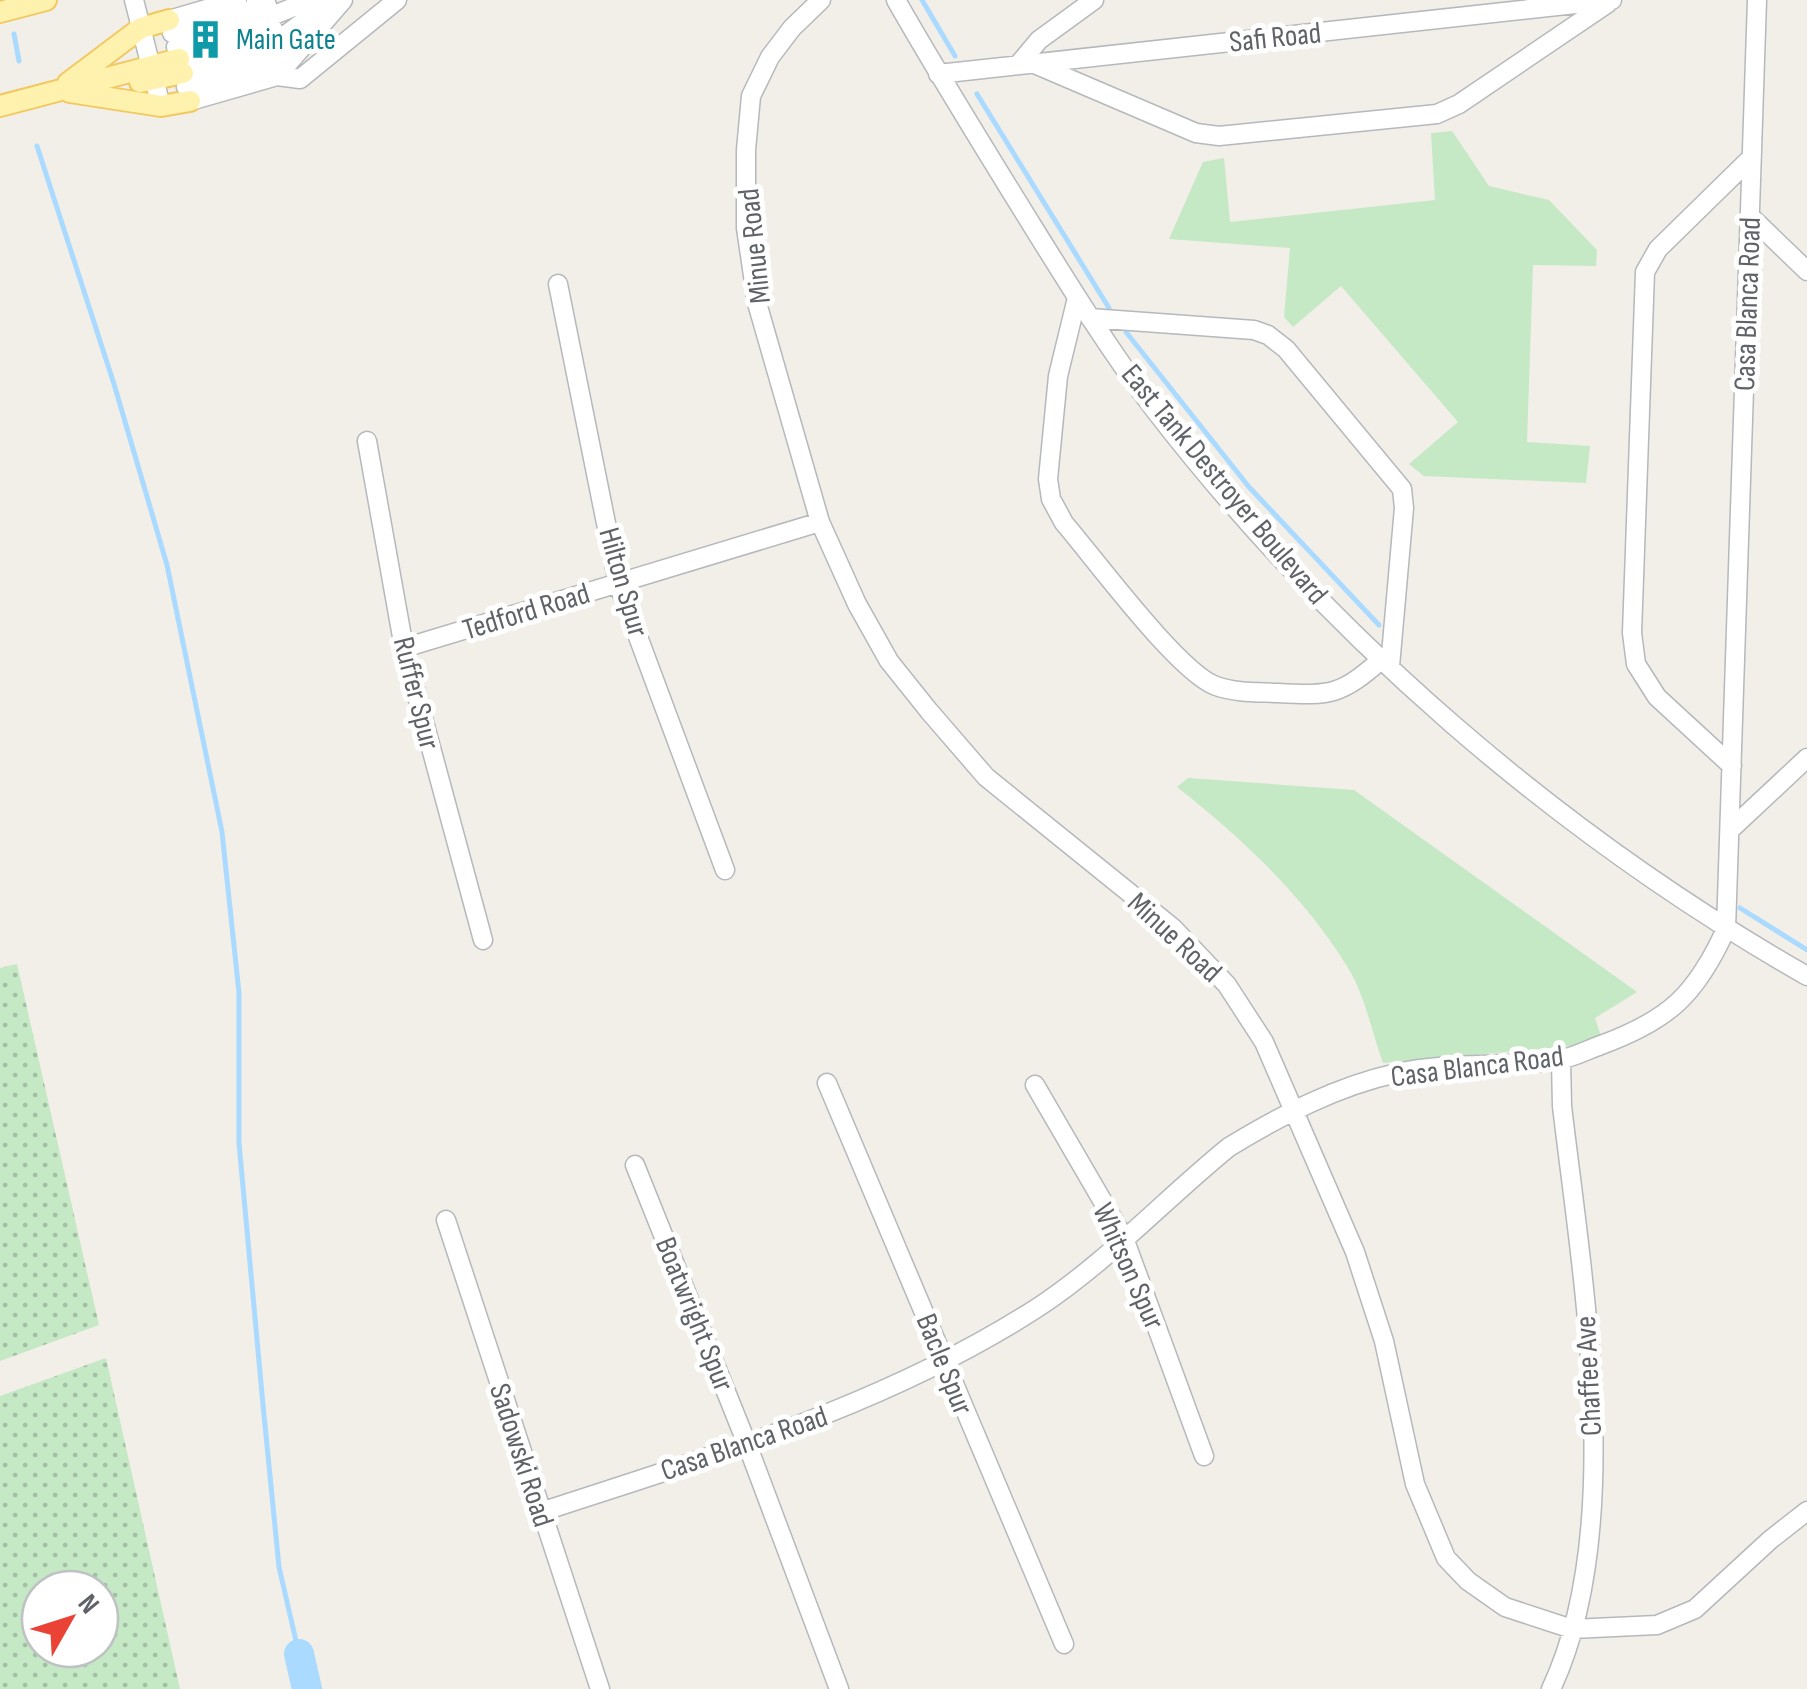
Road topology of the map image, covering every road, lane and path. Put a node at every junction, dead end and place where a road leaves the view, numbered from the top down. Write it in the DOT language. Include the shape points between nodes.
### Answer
graph roads {
  1 [pos="46,0"];
  2 [pos="134,0"];
  3 [pos="237,0"];
  4 [pos="285,0"];
  5 [pos="311,0"];
  6 [pos="324,0"];
  7 [pos="338,0"];
  8 [pos="397,0"];
  9 [pos="821,0"];
  10 [pos="896,0"];
  11 [pos="1094,0"];
  12 [pos="1612,0"];
  13 [pos="1757,0"];
  14 [pos="0,12"];
  15 [pos="266,35"];
  16 [pos="179,60"];
  17 [pos="1026,64"];
  18 [pos="151,67"];
  19 [pos="938,74"];
  20 [pos="58,90"];
  21 [pos="0,106"];
  22 [pos="1752,157"];
  23 [pos="1750,216"];
  24 [pos="1807,271"];
  25 [pos="558,284"];
  26 [pos="1077,298"];
  27 [pos="1090,318"];
  28 [pos="366,442"];
  29 [pos="820,522"];
  30 [pos="618,583"];
  31 [pos="404,648"];
  32 [pos="1386,662"];
  33 [pos="1807,758"];
  34 [pos="1732,766"];
  35 [pos="1731,829"];
  36 [pos="725,870"];
  37 [pos="1726,930"];
  38 [pos="483,940"];
  39 [pos="1807,976"];
  40 [pos="1561,1060"];
  41 [pos="827,1083"];
  42 [pos="1034,1085"];
  43 [pos="1296,1112"];
  44 [pos="635,1165"];
  45 [pos="446,1220"];
  46 [pos="1124,1238"];
  47 [pos="944,1364"];
  48 [pos="747,1444"];
  49 [pos="1204,1456"];
  50 [pos="1807,1510"];
  51 [pos="541,1512"];
  52 [pos="1572,1630"];
  53 [pos="1064,1644"];
  54 [pos="600,1689"];
  55 [pos="839,1689"];
  56 [pos="1552,1689"];
  1 -- 14 [label="main road"];
  2 -- 18 [label="street"];
  3 -- 16 [label="street"];
  4 -- 15 [label="street"];
  5 -- 15 [label="street"];
  6 -- 15 [label="street"];
  7 -- 15 [label="street"];
  7 -- 15 [label="street"];
  8 -- 15 [label="street" via="300,79"];
  9 -- 29 [label="street, Minue Road" via="770,57 750,96 746,150 746,228 757,303"];
  10 -- 19 [label="street, East Tank Destroyer Boulevard"];
  11 -- 17 [label="street" via="1038,40"];
  12 -- 17 [label="street, Safi Road"];
  12 -- 17 [label="street" via="1437,114 1218,136"];
  13 -- 22 [label="street, Casa Blanca Road"];
  15 -- 16 [label="street"];
  15 -- 16 [label="street"];
  15 -- 16 [label="street" via="218,96"];
  16 -- 18 [label="main road"];
  16 -- 18 [label="main road"];
  16 -- 18 [label="main road"];
  17 -- 19 [label="street, Safi Road"];
  18 -- 20 [label="main road"];
  18 -- 20 [label="main road"];
  18 -- 20 [label="main road"];
  19 -- 26 [label="street, East Tank Destroyer Boulevard"];
  20 -- 21 [label="main road"];
  22 -- 23 [label="street, Casa Blanca Road"];
  22 -- 34 [label="street" via="1658,249 1645,272 1632,633 1636,664 1657,697"];
  23 -- 24 [label="street"];
  23 -- 34 [label="street, Casa Blanca Road"];
  25 -- 30 [label="street, Hilton Spur"];
  26 -- 27 [label="street, East Tank Destroyer Boulevard"];
  26 -- 32 [label="street" via="1058,376 1048,479 1051,499 1088,551 1184,664 1215,685 1328,694"];
  27 -- 32 [label="street, East Tank Destroyer Boulevard" via="1253,528"];
  27 -- 32 [label="street" via="1254,330 1293,357 1402,490"];
  28 -- 31 [label="street, Ruffer Spur"];
  29 -- 30 [label="street, Tedford Road"];
  29 -- 43 [label="street, Minue Road" via="888,662 986,777 1173,928 1227,985 1264,1042"];
  30 -- 31 [label="street, Tedford Road"];
  30 -- 36 [label="street, Hilton Spur"];
  31 -- 38 [label="street, Ruffer Spur"];
  32 -- 37 [label="street, East Tank Destroyer Boulevard" via="1518,779"];
  33 -- 35 [label="street"];
  34 -- 35 [label="street, Casa Blanca Road"];
  35 -- 37 [label="street, Casa Blanca Road"];
  37 -- 39 [label="street, East Tank Destroyer Boulevard"];
  37 -- 40 [label="street, Casa Blanca Road" via="1688,996 1643,1030"];
  40 -- 43 [label="street, Casa Blanca Road" via="1400,1072"];
  40 -- 52 [label="street, Chaffee Ave" via="1592,1425 1590,1538"];
  41 -- 47 [label="street, Bacle Spur"];
  42 -- 46 [label="street, Whitson Spur"];
  43 -- 46 [label="street, Casa Blanca Road" via="1228,1147"];
  43 -- 52 [label="street, Minue Road" via="1384,1340 1415,1484 1446,1558 1505,1607"];
  44 -- 48 [label="street, Boatwright Spur"];
  45 -- 51 [label="street, Sadowski Road"];
  46 -- 47 [label="street, Casa Blanca Road" via="1040,1306"];
  46 -- 49 [label="street, Whitson Spur"];
  47 -- 48 [label="street, Casa Blanca Road"];
  47 -- 53 [label="street, Bacle Spur"];
  48 -- 51 [label="street, Casa Blanca Road"];
  48 -- 55 [label="street, Boatwright Spur"];
  50 -- 52 [label="street, Minue Road" via="1695,1609 1657,1625"];
  51 -- 54 [label="street, Sadowski Road"];
  52 -- 56 [label="street, Chaffee Ave"];
}
